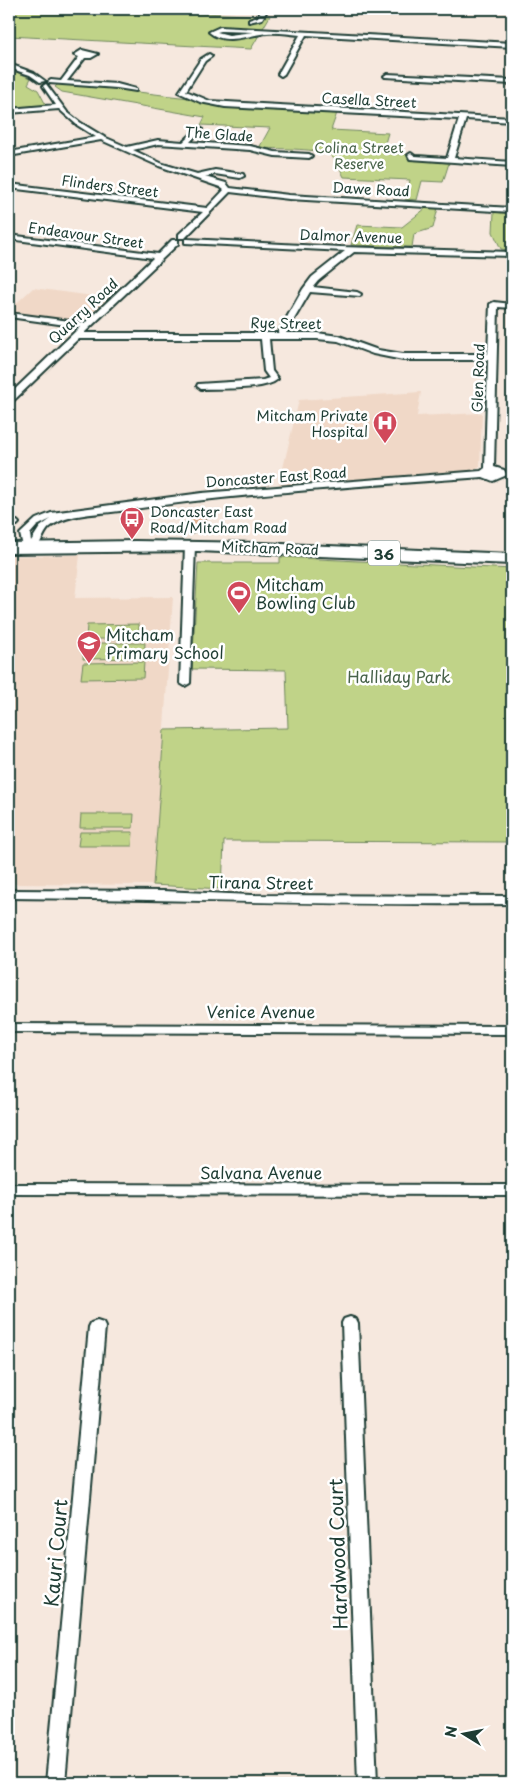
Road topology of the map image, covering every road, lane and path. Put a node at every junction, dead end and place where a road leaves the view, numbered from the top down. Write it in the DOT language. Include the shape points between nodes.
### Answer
graph roads {
  1 [pos="265,9"];
  2 [pos="251,21"];
  3 [pos="263,32"];
  4 [pos="303,34"];
  5 [pos="512,45"];
  6 [pos="209,56"];
  7 [pos="83,57"];
  8 [pos="9,66"];
  9 [pos="281,74"];
  10 [pos="386,76"];
  11 [pos="64,81"];
  12 [pos="512,82"];
  13 [pos="46,83"];
  14 [pos="134,90"];
  15 [pos="60,106"];
  16 [pos="9,111"];
  17 [pos="463,118"];
  18 [pos="512,120"];
  19 [pos="198,129"];
  20 [pos="102,138"];
  21 [pos="184,144"];
  22 [pos="127,148"];
  23 [pos="9,154"];
  24 [pos="411,155"];
  25 [pos="309,156"];
  26 [pos="450,160"];
  27 [pos="512,164"];
  28 [pos="196,176"];
  29 [pos="240,176"];
  30 [pos="9,186"];
  31 [pos="228,190"];
  32 [pos="208,210"];
  33 [pos="512,210"];
  34 [pos="9,237"];
  35 [pos="182,240"];
  36 [pos="353,249"];
  37 [pos="512,254"];
  38 [pos="160,257"];
  39 [pos="307,289"];
  40 [pos="357,294"];
  41 [pos="512,306"];
  42 [pos="9,315"];
  43 [pos="88,326"];
  44 [pos="281,335"];
  45 [pos="77,336"];
  46 [pos="265,336"];
  47 [pos="492,357"];
  48 [pos="201,386"];
  49 [pos="9,400"];
  50 [pos="487,472"];
  51 [pos="512,473"];
  52 [pos="190,546"];
  53 [pos="9,547"];
  54 [pos="28,548"];
  55 [pos="512,559"];
  56 [pos="185,683"];
  57 [pos="9,894"];
  58 [pos="512,900"];
  59 [pos="9,1028"];
  60 [pos="512,1030"];
  61 [pos="9,1189"];
  62 [pos="512,1190"];
  63 [pos="350,1323"];
  64 [pos="97,1327"];
  65 [pos="55,1783"];
  66 [pos="368,1783"];
  1 -- 2 [label="street" via="260,18"];
  3 -- 3 [label="street" via="230,37 212,32 228,29"];
  3 -- 4 [label="street"];
  4 -- 5 [label="street"];
  4 -- 9 [label="street"];
  6 -- 17 [label="street, Casella Street" via="182,92 224,107"];
  7 -- 11 [label="street"];
  8 -- 13 [label="street"];
  10 -- 12 [label="street"];
  11 -- 13 [label="street"];
  11 -- 14 [label="street"];
  13 -- 15 [label="street"];
  15 -- 16 [label="street"];
  15 -- 20 [label="street" via="72,120"];
  17 -- 18 [label="street, Casella Street"];
  17 -- 26 [label="street"];
  19 -- 21 [label="street"];
  20 -- 22 [label="street"];
  20 -- 23 [label="street"];
  21 -- 22 [label="street, The Glade" via="158,142"];
  21 -- 25 [label="street, The Glade"];
  22 -- 28 [label="street" via="161,165"];
  24 -- 26 [label="street" via="412,158"];
  26 -- 27 [label="street"];
  28 -- 29 [label="street" via="215,172"];
  28 -- 31 [label="street" via="219,183"];
  30 -- 32 [label="street, Flinders Street"];
  31 -- 32 [label="street, Quarry Road"];
  31 -- 33 [label="street, Dawe Road" via="289,197"];
  32 -- 35 [label="street, Quarry Road"];
  34 -- 38 [label="street, Endeavour Street"];
  35 -- 36 [label="street, Dalmor Avenue"];
  35 -- 38 [label="street, Quarry Road"];
  36 -- 37 [label="street, Dalmor Avenue"];
  36 -- 39 [label="street"];
  38 -- 43 [label="street, Quarry Road"];
  39 -- 40 [label="street"];
  39 -- 44 [label="street"];
  41 -- 47 [label="street, Glen Road" via="494,304"];
  42 -- 43 [label="street"];
  43 -- 45 [label="street, Quarry Road"];
  44 -- 46 [label="street, Rye Street"];
  44 -- 47 [label="street, Rye Street" via="339,339 403,358"];
  45 -- 46 [label="street, Rye Street"];
  45 -- 49 [label="street, Quarry Road"];
  46 -- 48 [label="street" via="268,371 274,379 264,383"];
  47 -- 50 [label="street, Glen Road"];
  50 -- 51 [label="street"];
  50 -- 54 [label="street, Doncaster East Road" via="202,496 71,515 48,524 38,541"];
  52 -- 54 [label="main road, Mitcham Road / 36"];
  52 -- 55 [label="main road, Mitcham Road / 36"];
  52 -- 56 [label="street"];
  53 -- 54 [label="main road, Mitcham Road / 36"];
  57 -- 58 [label="street, Tirana Street" via="163,895 251,900"];
  59 -- 60 [label="street, Venice Avenue"];
  61 -- 62 [label="street, Salvana Avenue"];
  63 -- 66 [label="street, Hardwood Court"];
  64 -- 65 [label="street, Kauri Court"];
}
